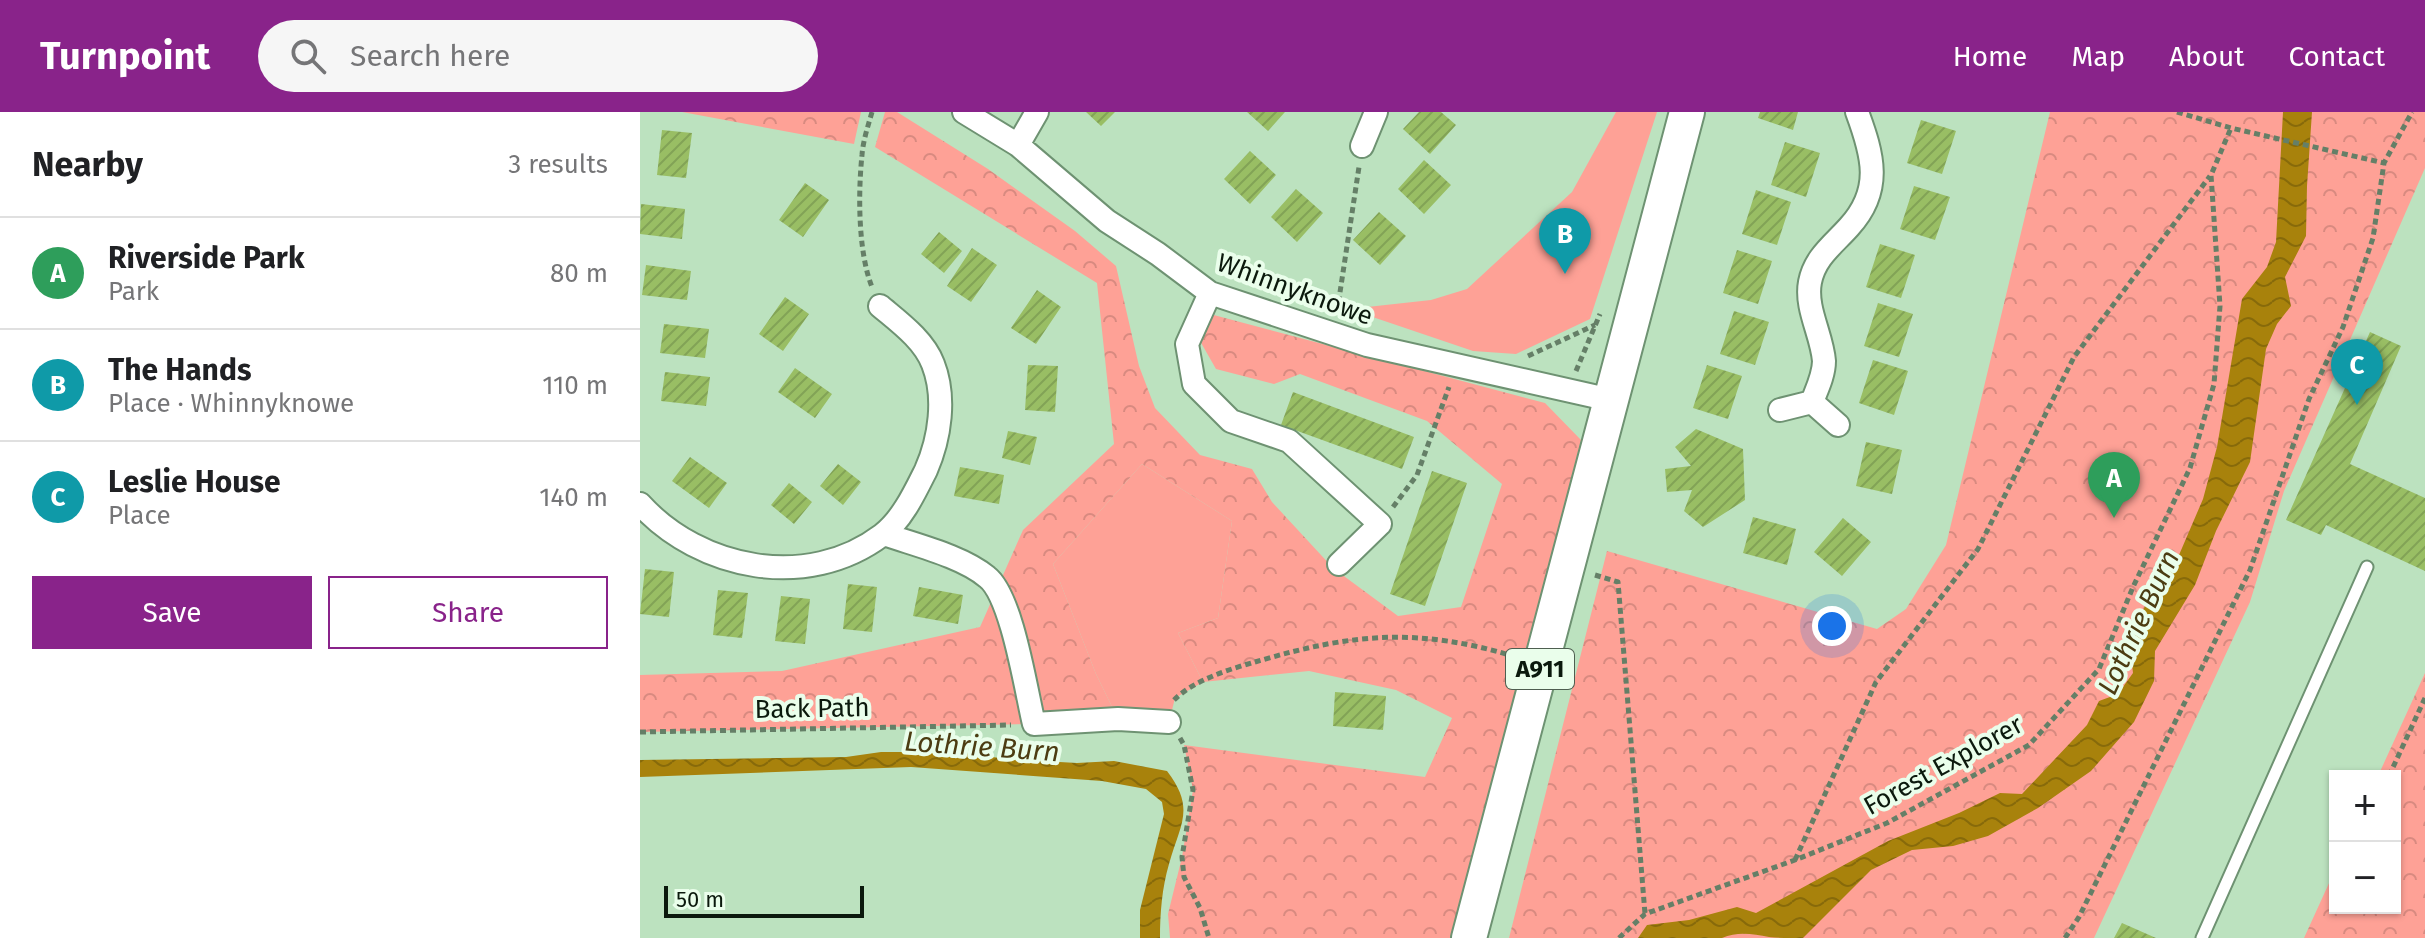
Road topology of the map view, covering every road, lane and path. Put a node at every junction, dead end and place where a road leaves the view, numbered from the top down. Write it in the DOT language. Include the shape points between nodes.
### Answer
graph roads {
  1 [pos="872,112"];
  2 [pos="964,112"];
  3 [pos="1037,112"];
  4 [pos="1376,112"];
  5 [pos="1687,112"];
  6 [pos="1857,112"];
  7 [pos="2177,112"];
  8 [pos="2412,112"];
  9 [pos="2231,128"];
  10 [pos="1018,145"];
  11 [pos="1362,146"];
  12 [pos="2384,163"];
  13 [pos="2211,175"];
  14 [pos="1210,293"];
  15 [pos="880,306"];
  16 [pos="1335,324"];
  17 [pos="1456,366"];
  18 [pos="1611,400"];
  19 [pos="1812,402"];
  20 [pos="1780,410"];
  21 [pos="1838,425"];
  22 [pos="640,504"];
  23 [pos="1380,524"];
  24 [pos="884,534"];
  25 [pos="1339,564"];
  26 [pos="2367,567"];
  27 [pos="1567,568"];
  28 [pos="1541,664"];
  29 [pos="2425,698"];
  30 [pos="1169,722"];
  31 [pos="1034,724"];
  32 [pos="640,732"];
  33 [pos="2392,770"];
  34 [pos="1795,860"];
  35 [pos="1645,914"];
  36 [pos="1209,938"];
  37 [pos="1469,938"];
  38 [pos="1619,938"];
  39 [pos="2065,938"];
  40 [pos="2202,938"];
  1 -- 15 [label="path" via="860,193 865,270"];
  2 -- 10 [label="street, Whinnyknowe"];
  3 -- 10 [label="street"];
  4 -- 11 [label="street"];
  5 -- 18 [label="main road, A911"];
  6 -- 19 [label="street" via="1873,174 1863,207 1823,252 1810,284 1824,363"];
  7 -- 9 [label="path"];
  8 -- 12 [label="path"];
  9 -- 12 [label="path"];
  9 -- 13 [label="path, Forest Explorer"];
  10 -- 14 [label="street, Whinnyknowe" via="1107,221"];
  11 -- 16 [label="path"];
  12 -- 39 [label="path" via="2373,238 2343,327 2309,399 2250,570"];
  13 -- 34 [label="path, Forest Explorer" via="2074,357 1978,549 1876,682"];
  13 -- 34 [label="path, Forest Explorer" via="2220,306 2214,384 2190,468 2099,669 2029,745 1887,823"];
  14 -- 17 [label="street, Whinnyknowe" via="1367,345"];
  14 -- 23 [label="street" via="1187,344 1194,384 1231,421 1289,441"];
  15 -- 24 [label="street" via="933,361 940,410 930,461 916,491"];
  17 -- 18 [label="street, Whinnyknowe"];
  17 -- 23 [label="path" via="1417,475"];
  18 -- 27 [label="main road, A911"];
  19 -- 20 [label="street"];
  19 -- 21 [label="street"];
  22 -- 24 [label="street" via="678,538 766,568 808,566 840,557"];
  23 -- 25 [label="street"];
  24 -- 31 [label="street" via="970,566 990,579 1005,603"];
  26 -- 40 [label="lane"];
  27 -- 28 [label="main road, A911"];
  27 -- 35 [label="path" via="1618,582"];
  28 -- 30 [label="path" via="1468,642 1344,640 1239,666 1203,682 1175,698"];
  28 -- 37 [label="main road, A911"];
  29 -- 33 [label="path"];
  30 -- 31 [label="street"];
  30 -- 36 [label="path" via="1184,745 1193,790 1182,857 1184,877"];
  31 -- 32 [label="path, Back Path"];
  34 -- 35 [label="path, Forest Explorer"];
  35 -- 38 [label="path, Forest Explorer"];
}
